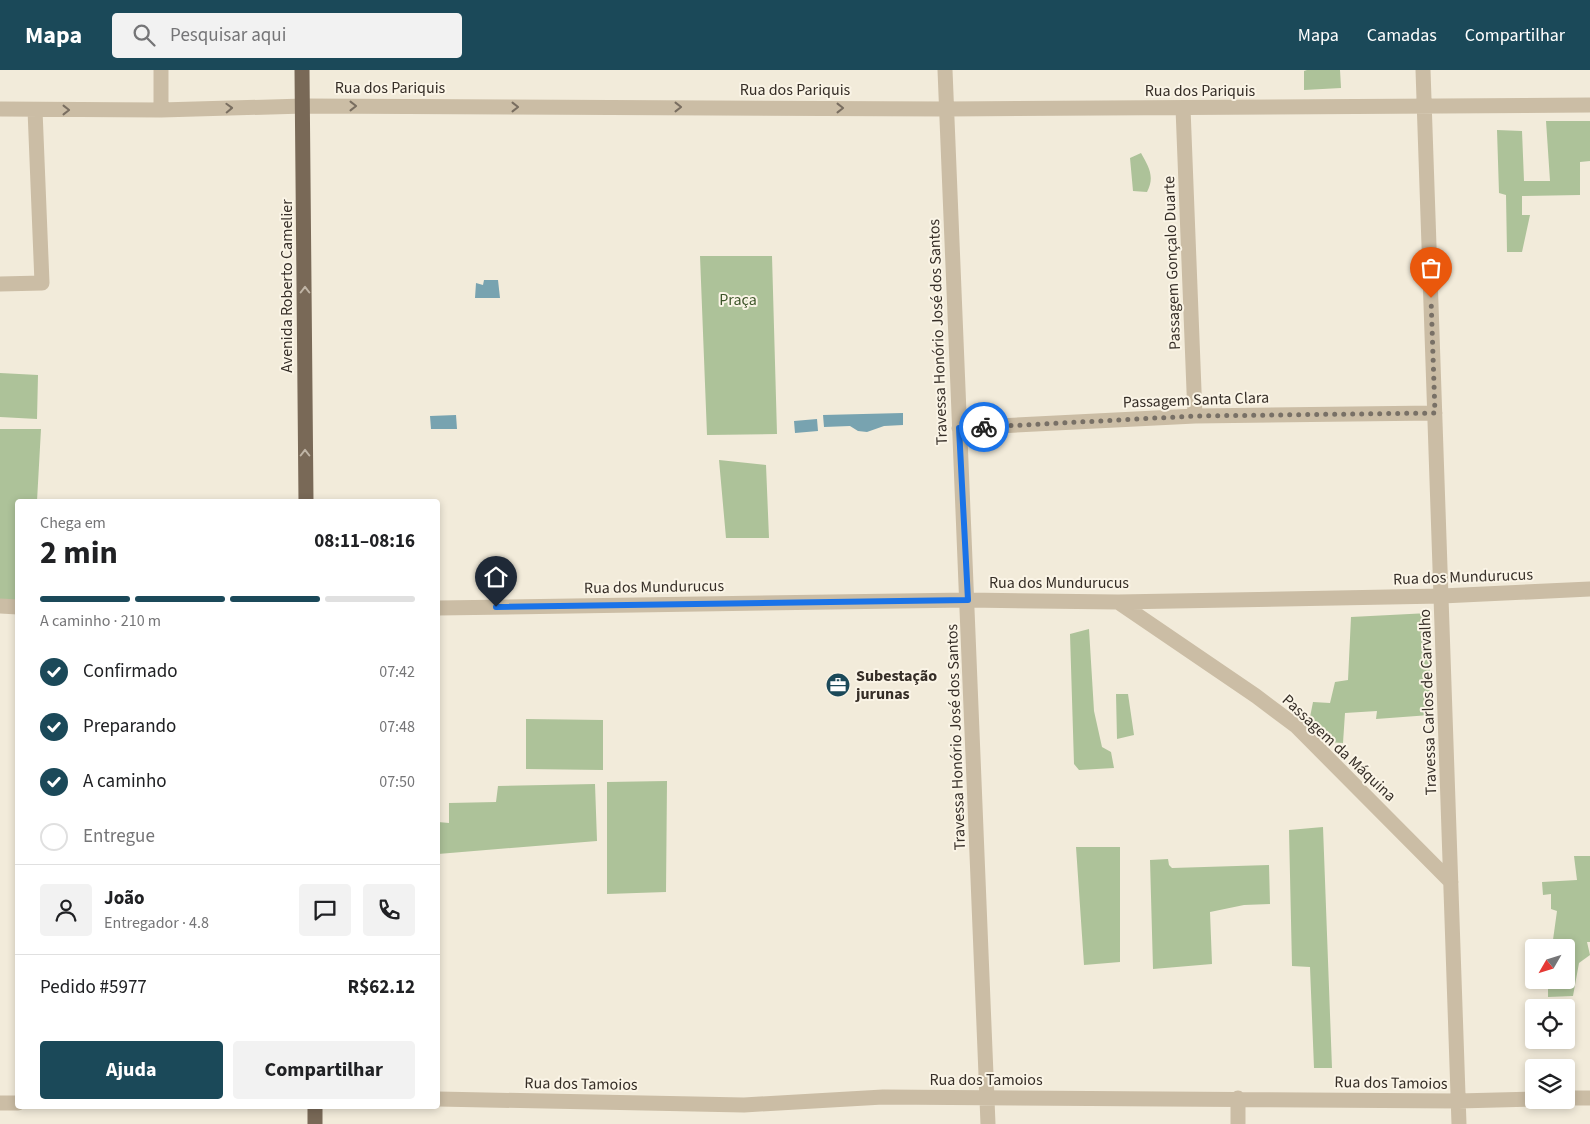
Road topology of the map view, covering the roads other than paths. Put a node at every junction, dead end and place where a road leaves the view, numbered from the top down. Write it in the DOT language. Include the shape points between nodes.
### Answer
graph roads {
  1 [pos="161,70"];
  2 [pos="302,70"];
  3 [pos="946,70"];
  4 [pos="1423,70"];
  5 [pos="1590,105"];
  6 [pos="304,106"];
  7 [pos="1183,108"];
  8 [pos="1423,108"];
  9 [pos="0,109"];
  10 [pos="946,109"];
  11 [pos="35,110"];
  12 [pos="162,110"];
  13 [pos="0,284"];
  14 [pos="1435,413"];
  15 [pos="1195,416"];
  16 [pos="959,428"];
  17 [pos="306,499"];
  18 [pos="1590,590"];
  19 [pos="1442,596"];
  20 [pos="968,600"];
  21 [pos="1118,602"];
  22 [pos="0,606"];
  23 [pos="15,606"];
  24 [pos="440,608"];
  25 [pos="1451,882"];
  26 [pos="987,1098"];
  27 [pos="1238,1098"];
  28 [pos="1575,1098"];
  29 [pos="1590,1098"];
  30 [pos="440,1099"];
  31 [pos="1525,1099"];
  32 [pos="1458,1101"];
  33 [pos="0,1103"];
  34 [pos="15,1103"];
  35 [pos="315,1109"];
  36 [pos="315,1124"];
  37 [pos="988,1124"];
  38 [pos="1238,1124"];
  39 [pos="1459,1124"];
  1 -- 12 [label="street"];
  2 -- 6 [label="main road, Avenida Roberto Camelier"];
  3 -- 10 [label="street, Travessa Honório José dos Santos"];
  4 -- 8 [label="street, Travessa Carlos de Carvalho"];
  5 -- 8 [label="street, Rua dos Pariquis"];
  6 -- 10 [label="street, Rua dos Pariquis, one-way"];
  12 -- 6 [label="street, Rua dos Pariquis, one-way"];
  17 -- 6 [label="main road, Avenida Roberto Camelier, one-way"];
  7 -- 8 [label="street, Rua dos Pariquis"];
  7 -- 10 [label="street, Rua dos Pariquis"];
  7 -- 15 [label="street, Passagem Gonçalo Duarte"];
  8 -- 14 [label="street, Travessa Carlos de Carvalho"];
  9 -- 11 [label="street, Rua dos Pariquis"];
  10 -- 16 [label="street, Travessa Honório José dos Santos"];
  11 -- 12 [label="street, Rua dos Pariquis, one-way"];
  11 -- 13 [label="street" via="42,283"];
  14 -- 15 [label="street, Passagem Santa Clara"];
  14 -- 19 [label="street, Travessa Carlos de Carvalho"];
  15 -- 16 [label="street, Passagem Santa Clara"];
  16 -- 20 [label="street, Travessa Honório José dos Santos"];
  18 -- 19 [label="street, Rua dos Mundurucus"];
  19 -- 21 [label="street, Rua dos Mundurucus"];
  19 -- 25 [label="street, Travessa Carlos de Carvalho"];
  20 -- 21 [label="street, Rua dos Mundurucus"];
  20 -- 24 [label="street, Rua dos Mundurucus"];
  20 -- 26 [label="street, Travessa Honório José dos Santos"];
  21 -- 25 [label="street, Passagem da Máquina" via="1296,726"];
  22 -- 23 [label="street"];
  25 -- 32 [label="street, Travessa Carlos de Carvalho"];
  26 -- 27 [label="street, Rua dos Tamoios"];
  26 -- 30 [label="street, Rua dos Tamoios" via="883,1098 744,1105"];
  26 -- 37 [label="street, Travessa Honório José dos Santos"];
  27 -- 32 [label="street, Rua dos Tamoios"];
  27 -- 38 [label="street"];
  28 -- 29 [label="street"];
  31 -- 32 [label="street, Rua dos Tamoios"];
  32 -- 39 [label="street, Travessa Carlos de Carvalho"];
  33 -- 34 [label="street"];
  35 -- 36 [label="main road"];
}
